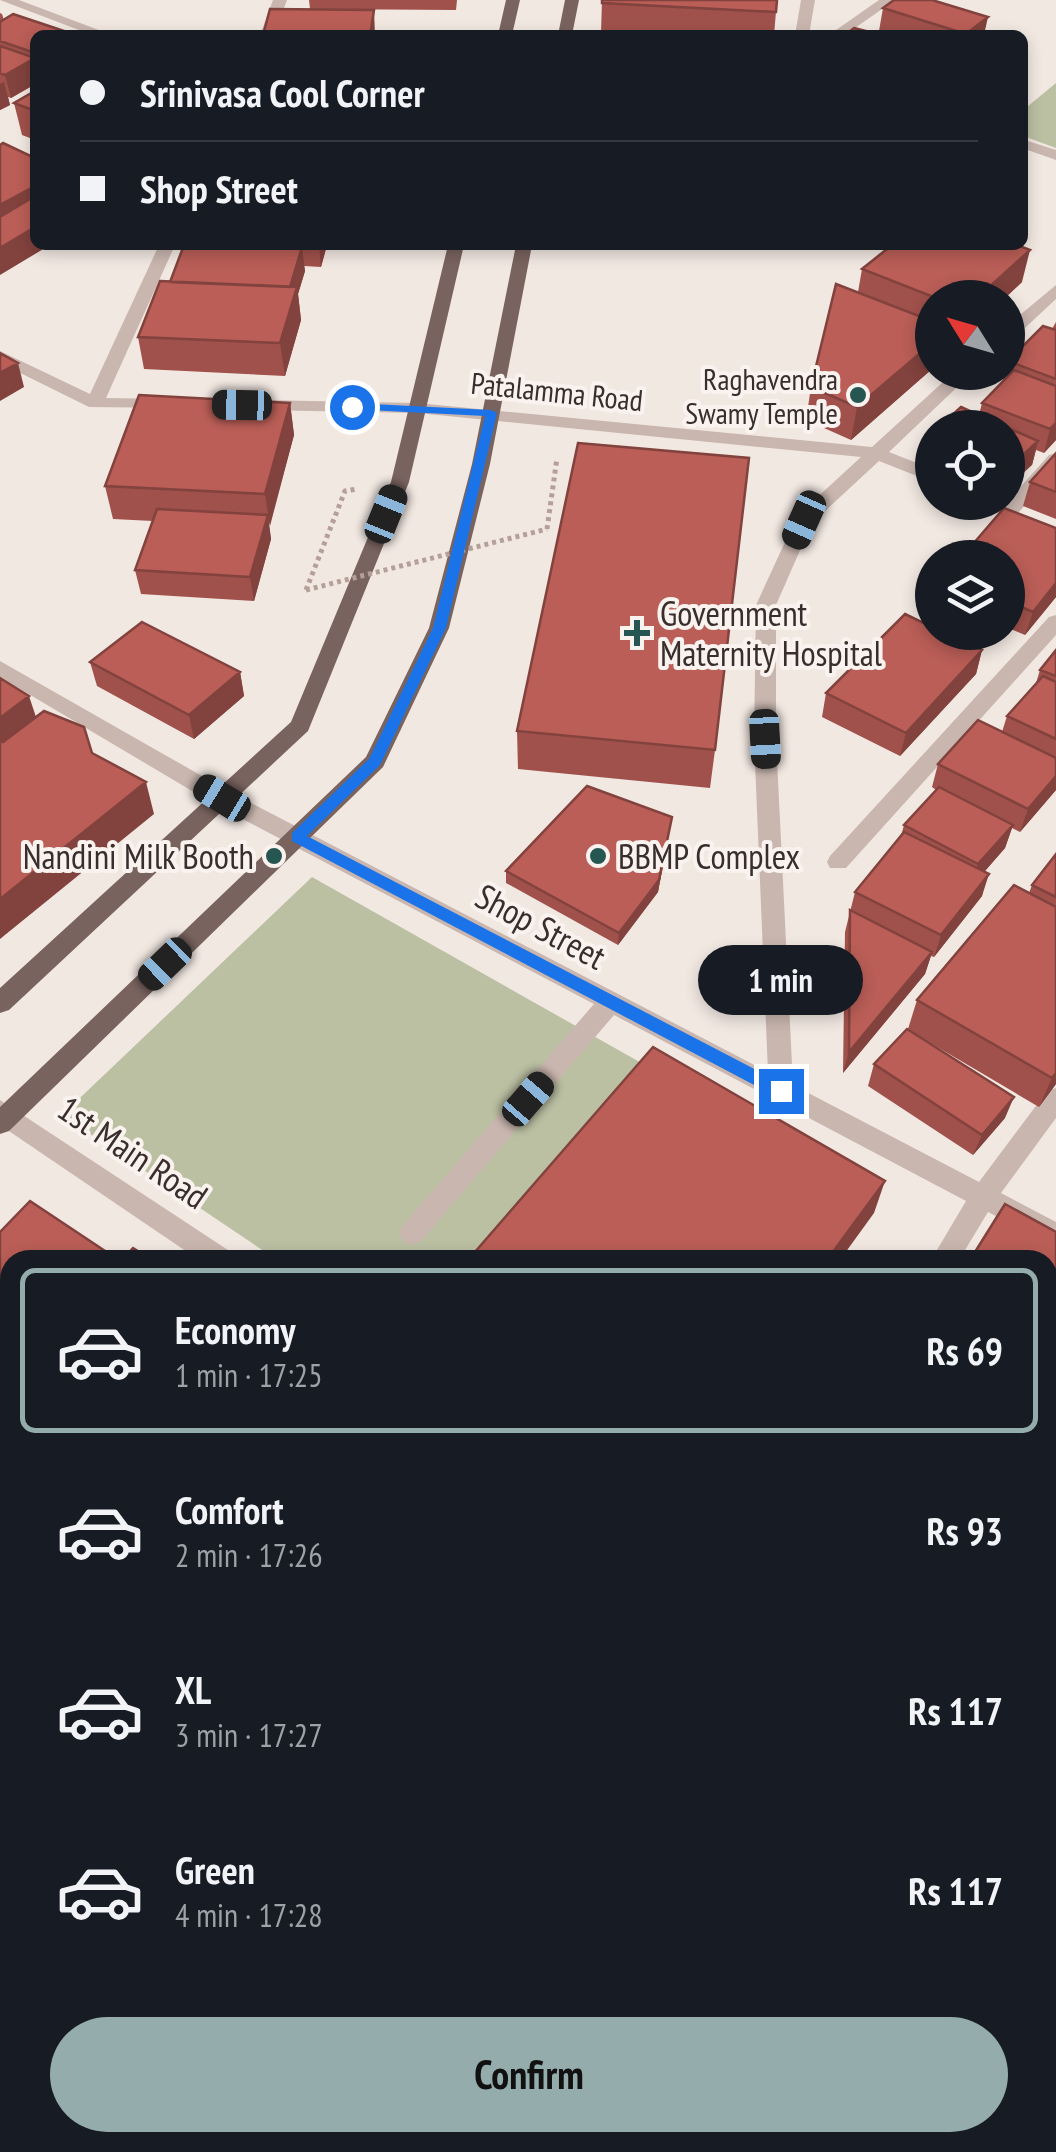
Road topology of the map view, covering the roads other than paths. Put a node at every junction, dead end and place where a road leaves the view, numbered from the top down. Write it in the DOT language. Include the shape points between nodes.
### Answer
graph roads {
  1 [pos="6,0"];
  2 [pos="280,0"];
  3 [pos="513,0"];
  4 [pos="572,0"];
  5 [pos="808,0"];
  6 [pos="888,0"];
  7 [pos="90,30"];
  8 [pos="269,30"];
  9 [pos="506,30"];
  10 [pos="566,30"];
  11 [pos="803,30"];
  12 [pos="843,30"];
  13 [pos="1028,145"];
  14 [pos="1056,154"];
  15 [pos="165,250"];
  16 [pos="455,250"];
  17 [pos="523,250"];
  18 [pos="1056,290"];
  19 [pos="1025,318"];
  20 [pos="0,356"];
  21 [pos="945,390"];
  22 [pos="95,404"];
  23 [pos="193,405"];
  24 [pos="232,405"];
  25 [pos="418,408"];
  26 [pos="491,413"];
  27 [pos="876,453"];
  28 [pos="1056,459"];
  29 [pos="915,469"];
  30 [pos="1025,493"];
  31 [pos="1056,622"];
  32 [pos="0,668"];
  33 [pos="222,798"];
  34 [pos="297,837"];
  35 [pos="838,862"];
  36 [pos="612,1002"];
  37 [pos="0,1003"];
  38 [pos="781,1091"];
  39 [pos="1056,1098"];
  40 [pos="2,1117"];
  41 [pos="984,1197"];
  42 [pos="412,1233"];
  43 [pos="1056,1234"];
  44 [pos="206,1250"];
  45 [pos="950,1250"];
  1 -- 7 [label="street"];
  2 -- 8 [label="street"];
  3 -- 9 [label="main road"];
  4 -- 10 [label="main road"];
  5 -- 11 [label="street"];
  6 -- 12 [label="street"];
  13 -- 14 [label="street"];
  15 -- 22 [label="street"];
  16 -- 25 [label="main road"];
  17 -- 26 [label="main road"];
  18 -- 19 [label="street"];
  20 -- 22 [label="street"];
  21 -- 27 [label="street"];
  22 -- 23 [label="street"];
  24 -- 25 [label="street, Patalamma Road"];
  25 -- 26 [label="street, Patalamma Road"];
  25 -- 33 [label="main road" via="400,482 300,726"];
  26 -- 27 [label="street, Patalamma Road"];
  26 -- 34 [label="main road" via="439,628 375,762"];
  27 -- 29 [label="street, Patalamma Road"];
  27 -- 38 [label="street" via="804,520 766,605 765,739"];
  28 -- 30 [label="street"];
  31 -- 35 [label="street"];
  32 -- 33 [label="street, Shop Street"];
  33 -- 34 [label="street, Shop Street"];
  33 -- 37 [label="main road"];
  34 -- 36 [label="street, Shop Street"];
  34 -- 40 [label="main road"];
  36 -- 38 [label="street, Shop Street"];
  36 -- 42 [label="street"];
  38 -- 41 [label="street, Shop Street"];
  39 -- 41 [label="street"];
  40 -- 44 [label="street, 1st Main Road"];
  41 -- 43 [label="street, Shop Street"];
  41 -- 45 [label="street"];
}
